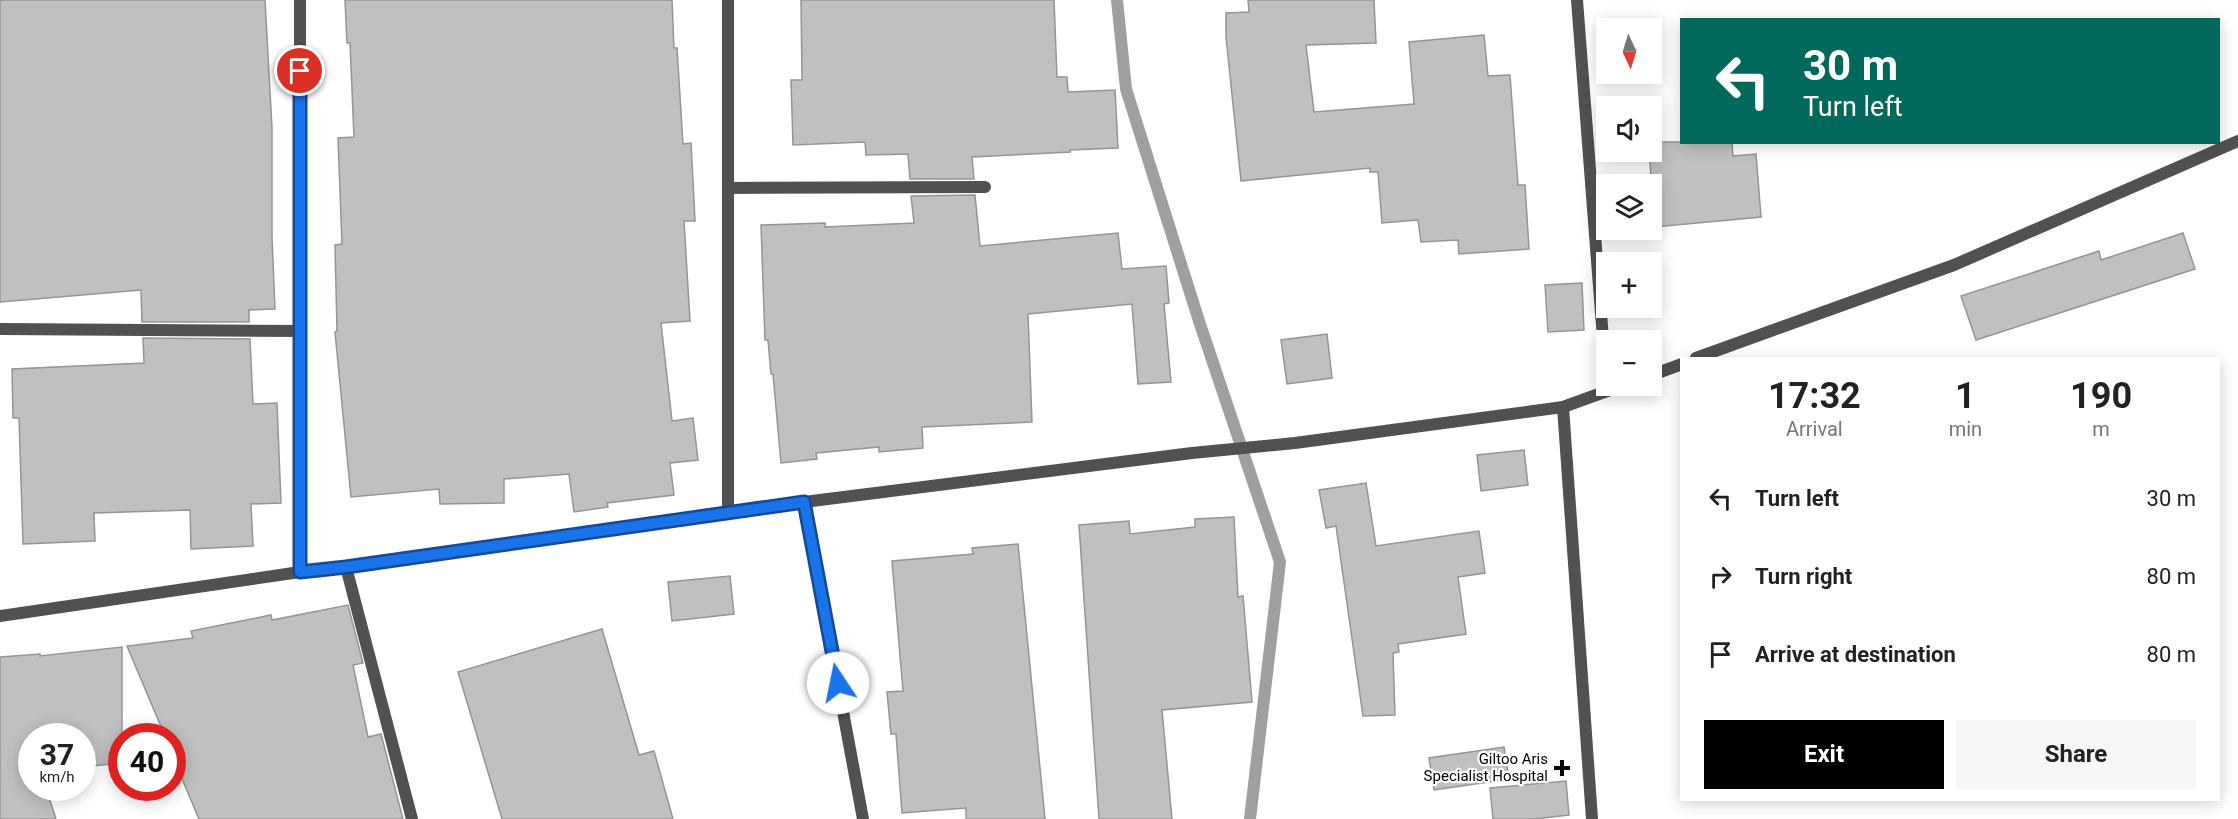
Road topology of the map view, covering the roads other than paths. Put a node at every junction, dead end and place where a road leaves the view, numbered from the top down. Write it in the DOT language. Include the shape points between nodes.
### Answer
graph roads {
  1 [pos="300,0"];
  2 [pos="728,0"];
  3 [pos="1577,0"];
  4 [pos="2238,141"];
  5 [pos="985,187"];
  6 [pos="728,188"];
  7 [pos="0,329"];
  8 [pos="1602,330"];
  9 [pos="300,331"];
  10 [pos="1699,357"];
  11 [pos="1680,365"];
  12 [pos="1662,371"];
  13 [pos="1596,395"];
  14 [pos="1563,407"];
  15 [pos="804,502"];
  16 [pos="728,514"];
  17 [pos="346,567"];
  18 [pos="300,572"];
  19 [pos="0,616"];
  20 [pos="412,819"];
  21 [pos="863,819"];
  22 [pos="1592,819"];
  1 -- 9 [label="street"];
  2 -- 6 [label="street"];
  3 -- 8 [label="street"];
  4 -- 10 [label="street" via="1954,265"];
  5 -- 6 [label="street"];
  6 -- 16 [label="street"];
  7 -- 9 [label="street"];
  9 -- 18 [label="street"];
  11 -- 12 [label="street"];
  13 -- 14 [label="street"];
  14 -- 15 [label="street"];
  14 -- 22 [label="street"];
  15 -- 16 [label="street"];
  15 -- 21 [label="street"];
  16 -- 17 [label="street"];
  17 -- 18 [label="street"];
  17 -- 20 [label="street"];
  18 -- 19 [label="street"];
}
